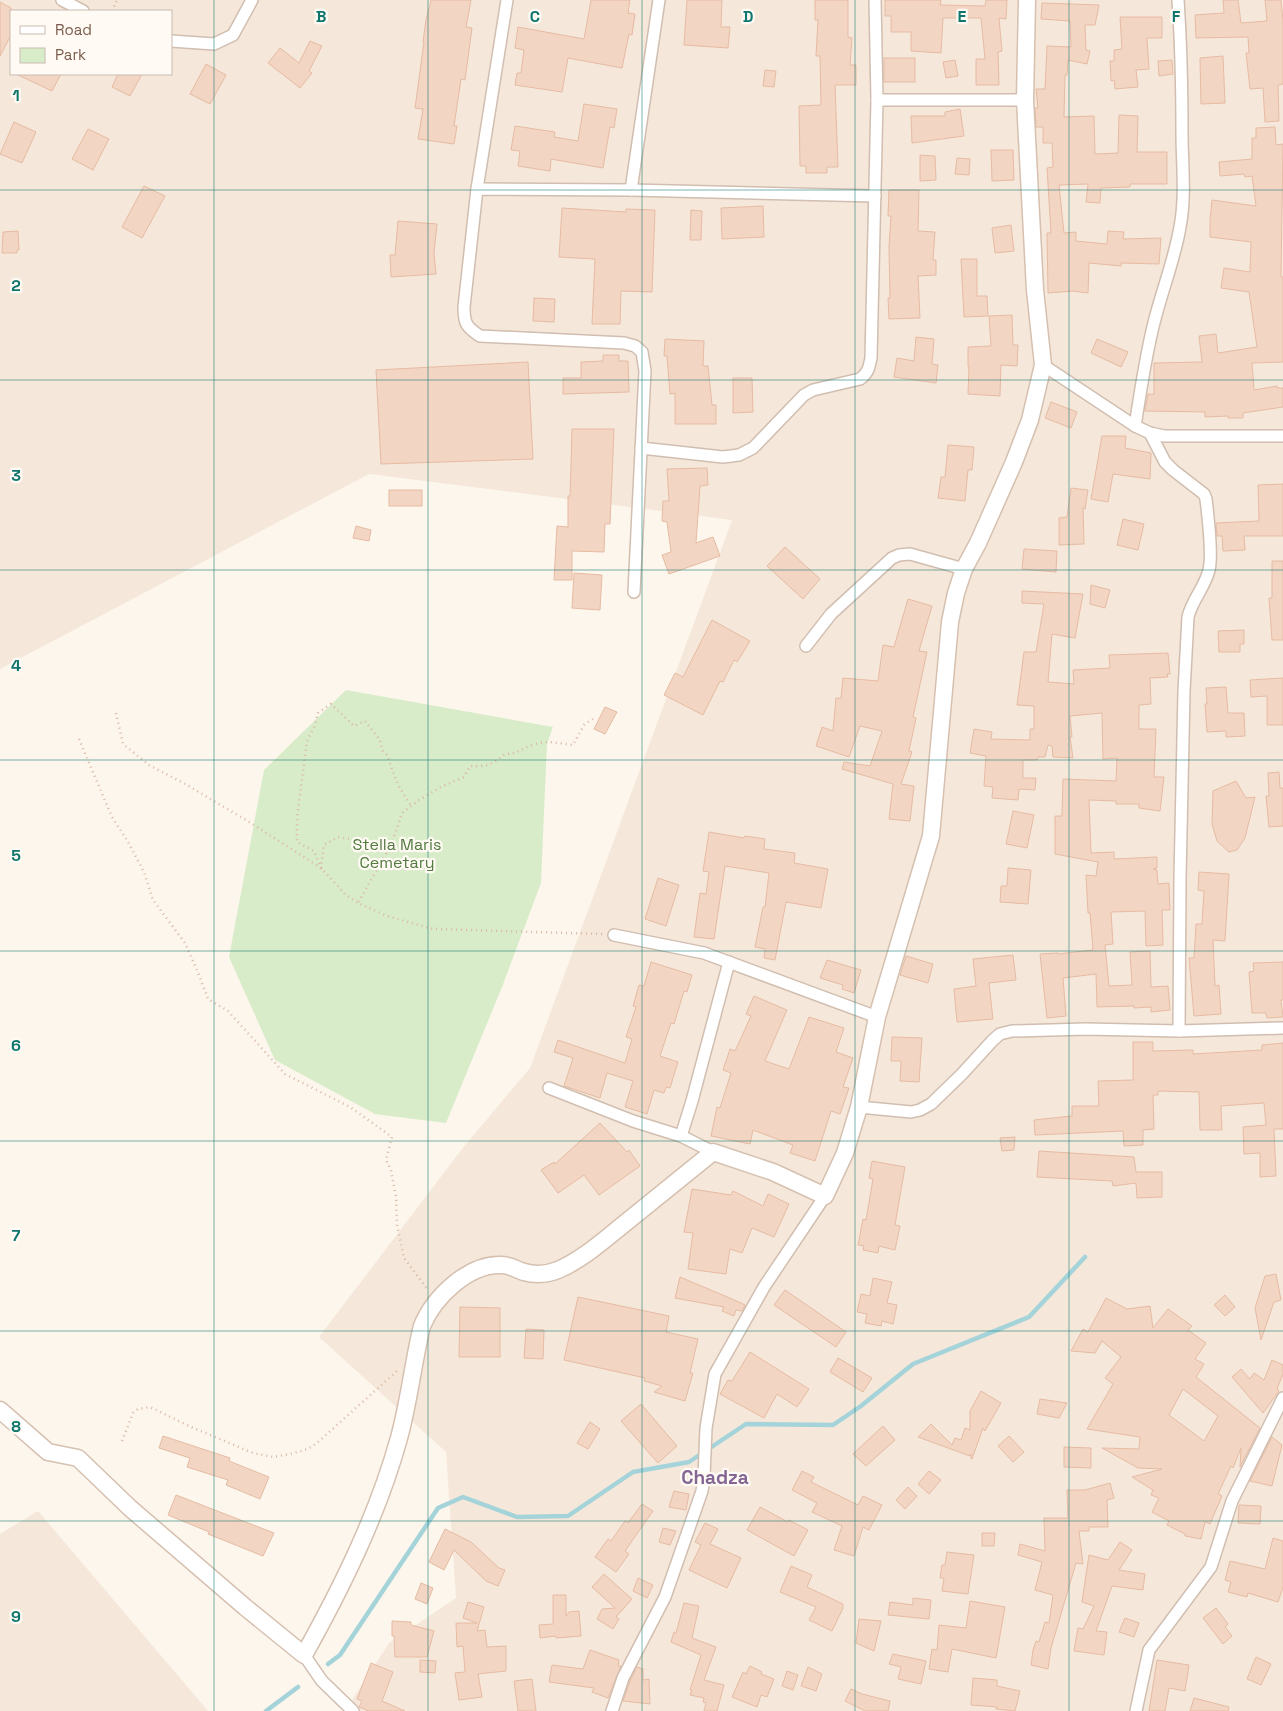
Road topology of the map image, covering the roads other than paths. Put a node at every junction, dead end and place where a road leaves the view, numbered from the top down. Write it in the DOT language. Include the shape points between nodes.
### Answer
graph roads {
  1 [pos="62,0"];
  2 [pos="252,0"];
  3 [pos="507,0"];
  4 [pos="659,0"];
  5 [pos="875,0"];
  6 [pos="1027,0"];
  7 [pos="1178,0"];
  8 [pos="81,10"];
  9 [pos="172,41"];
  10 [pos="876,100"];
  11 [pos="1025,100"];
  12 [pos="477,189"];
  13 [pos="631,190"];
  14 [pos="875,196"];
  15 [pos="1043,366"];
  16 [pos="1135,426"];
  17 [pos="1150,433"];
  18 [pos="1283,436"];
  19 [pos="641,448"];
  20 [pos="964,569"];
  21 [pos="634,592"];
  22 [pos="806,646"];
  23 [pos="614,934"];
  24 [pos="729,962"];
  25 [pos="877,1017"];
  26 [pos="1283,1028"];
  27 [pos="1179,1030"];
  28 [pos="549,1088"];
  29 [pos="859,1107"];
  30 [pos="681,1136"];
  31 [pos="713,1152"];
  32 [pos="825,1196"];
  33 [pos="1283,1398"];
  34 [pos="0,1410"];
  35 [pos="304,1655"];
  36 [pos="353,1711"];
  37 [pos="612,1711"];
  38 [pos="1136,1711"];
  1 -- 8 [label="street"];
  2 -- 9 [label="street" via="233,35 214,44"];
  3 -- 12 [label="street"];
  4 -- 13 [label="street"];
  5 -- 10 [label="street"];
  6 -- 11 [label="street"];
  7 -- 16 [label="street" via="1183,92 1181,226 1156,316"];
  10 -- 11 [label="street"];
  10 -- 14 [label="street"];
  11 -- 15 [label="street" via="1035,290"];
  12 -- 13 [label="street"];
  12 -- 19 [label="street" via="464,307 468,328 480,336 635,346 642,352 645,371"];
  13 -- 14 [label="street"];
  14 -- 19 [label="street" via="871,358 866,374 860,379 804,395 753,448 740,455 723,457"];
  15 -- 16 [label="street"];
  15 -- 20 [label="street" via="1030,420 1014,462"];
  16 -- 17 [label="street"];
  17 -- 18 [label="street" via="1164,436"];
  17 -- 27 [label="street" via="1165,462 1204,494 1209,540 1209,570 1188,617"];
  19 -- 21 [label="street"];
  20 -- 22 [label="street" via="910,554 892,558 831,614"];
  20 -- 25 [label="street" via="952,610 931,836"];
  23 -- 24 [label="street" via="704,953"];
  24 -- 25 [label="street"];
  24 -- 30 [label="street"];
  25 -- 29 [label="street"];
  26 -- 27 [label="street"];
  27 -- 29 [label="street" via="1012,1031 993,1040 931,1104 920,1110"];
  28 -- 30 [label="street"];
  29 -- 32 [label="street" via="845,1153"];
  30 -- 31 [label="street"];
  31 -- 32 [label="street" via="773,1172"];
  31 -- 35 [label="street" via="592,1249 558,1270 540,1274 504,1265 485,1266 456,1283 427,1313 415,1355 399,1438 373,1513 330,1608"];
  32 -- 37 [label="street" via="764,1287 718,1367 713,1381 702,1491 665,1597 623,1678"];
  33 -- 38 [label="street" via="1232,1501 1211,1567 1149,1650"];
  34 -- 35 [label="street" via="48,1452 78,1458 130,1508"];
  35 -- 36 [label="street" via="322,1680"];
}
